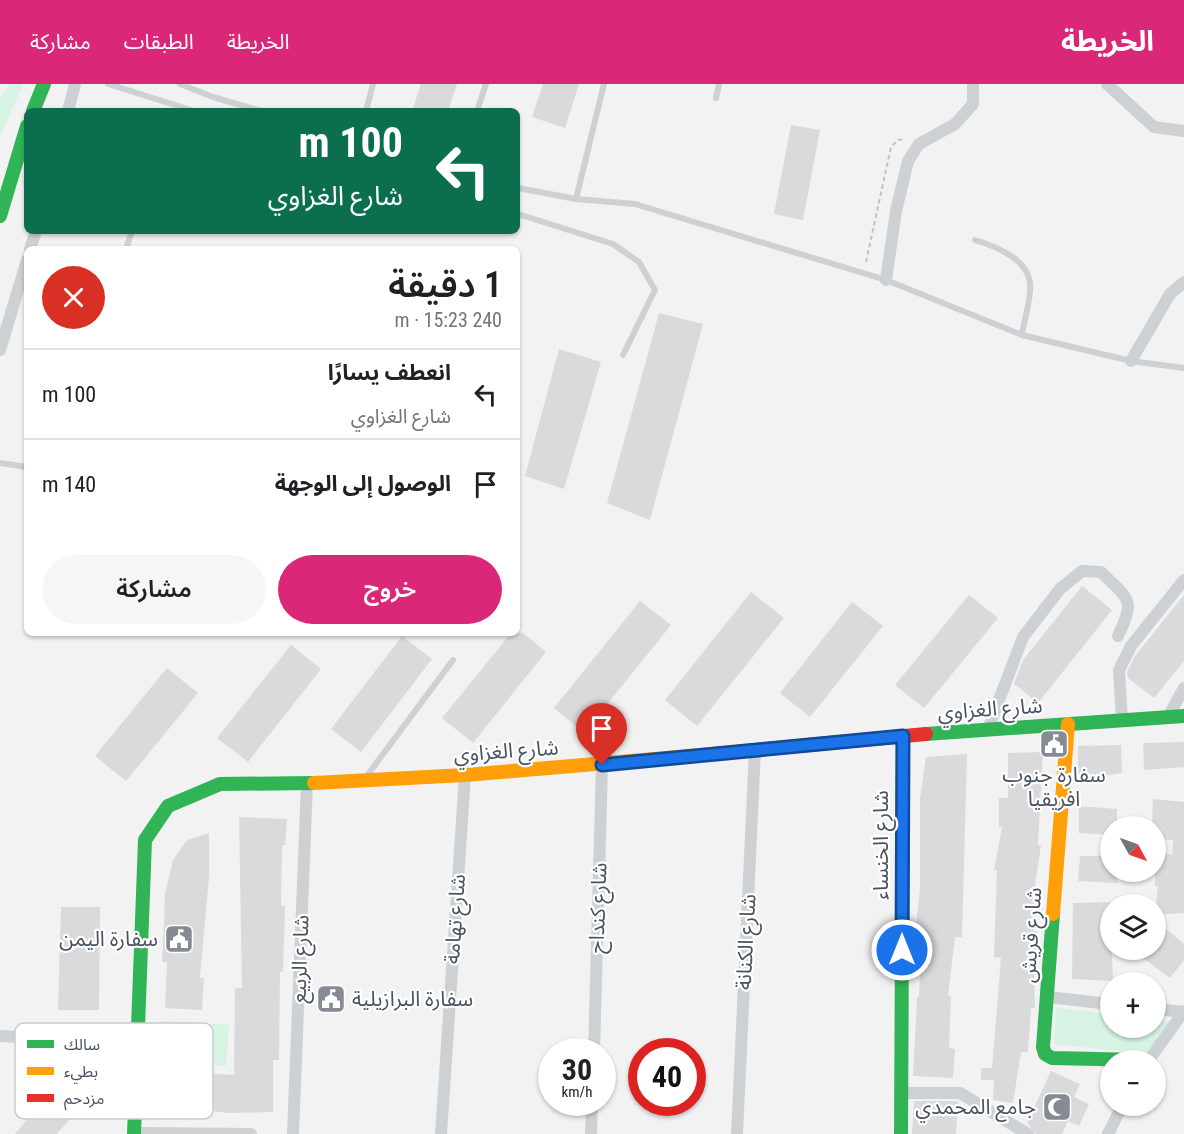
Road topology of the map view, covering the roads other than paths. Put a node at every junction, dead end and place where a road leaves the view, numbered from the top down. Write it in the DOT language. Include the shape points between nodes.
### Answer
graph roads {
  1 [pos="44,84"];
  2 [pos="75,84"];
  3 [pos="108,84"];
  4 [pos="180,84"];
  5 [pos="373,84"];
  6 [pos="486,84"];
  7 [pos="604,84"];
  8 [pos="719,84"];
  9 [pos="974,84"];
  10 [pos="1107,84"];
  11 [pos="716,98"];
  12 [pos="34,108"];
  13 [pos="69,108"];
  14 [pos="184,108"];
  15 [pos="251,108"];
  16 [pos="367,108"];
  17 [pos="478,108"];
  18 [pos="1184,131"];
  19 [pos="24,136"];
  20 [pos="520,188"];
  21 [pos="576,199"];
  22 [pos="520,215"];
  23 [pos="0,216"];
  24 [pos="975,240"];
  25 [pos="24,270"];
  26 [pos="886,280"];
  27 [pos="1184,282"];
  28 [pos="1022,335"];
  29 [pos="0,350"];
  30 [pos="622,356"];
  31 [pos="1131,361"];
  32 [pos="1184,368"];
  33 [pos="0,463"];
  34 [pos="24,467"];
  35 [pos="1184,580"];
  36 [pos="1118,636"];
  37 [pos="453,660"];
  38 [pos="1184,688"];
  39 [pos="1184,716"];
  40 [pos="1168,717"];
  41 [pos="1122,720"];
  42 [pos="1068,724"];
  43 [pos="988,729"];
  44 [pos="903,736"];
  45 [pos="755,750"];
  46 [pos="602,765"];
  47 [pos="465,775"];
  48 [pos="364,779"];
  49 [pos="307,783"];
  50 [pos="1048,997"];
  51 [pos="1100,1003"];
  52 [pos="1166,1010"];
  53 [pos="1184,1012"];
  54 [pos="139,1023"];
  55 [pos="0,1036"];
  56 [pos="15,1037"];
  57 [pos="594,1038"];
  58 [pos="1156,1050"];
  59 [pos="1100,1059"];
  60 [pos="901,1093"];
  61 [pos="592,1116"];
  62 [pos="1117,1116"];
  63 [pos="134,1133"];
  64 [pos="251,1134"];
  65 [pos="293,1134"];
  66 [pos="441,1134"];
  67 [pos="591,1134"];
  68 [pos="737,1134"];
  69 [pos="901,1134"];
  70 [pos="1028,1134"];
  71 [pos="1108,1134"];
  1 -- 12 [label="main road"];
  2 -- 13 [label="street"];
  3 -- 14 [label="lane"];
  4 -- 15 [label="lane"];
  5 -- 16 [label="lane"];
  6 -- 17 [label="lane"];
  7 -- 21 [label="lane"];
  8 -- 11 [label="lane"];
  9 -- 26 [label="street" via="973,104 955,124 919,144 908,161"];
  10 -- 18 [label="street" via="1154,127"];
  19 -- 23 [label="main road"];
  20 -- 21 [label="lane"];
  21 -- 26 [label="lane" via="635,204"];
  22 -- 30 [label="lane" via="613,244 639,262 655,290"];
  24 -- 28 [label="lane" via="997,247 1021,265 1030,282"];
  25 -- 29 [label="street"];
  26 -- 28 [label="lane"];
  27 -- 31 [label="street" via="1170,294"];
  28 -- 31 [label="lane"];
  31 -- 32 [label="lane"];
  33 -- 34 [label="lane"];
  35 -- 41 [label="street" via="1131,646 1119,670"];
  36 -- 43 [label="street" via="1130,606 1101,572 1082,571 1060,590 1023,637"];
  37 -- 48 [label="lane"];
  38 -- 40 [label="street"];
  39 -- 40 [label="main road, شارع الغزاوي"];
  40 -- 41 [label="main road, شارع الغزاوي"];
  41 -- 42 [label="main road, شارع الغزاوي"];
  42 -- 43 [label="main road, شارع الغزاوي"];
  42 -- 50 [label="main road, شارع قريش"];
  43 -- 44 [label="main road, شارع الغزاوي"];
  44 -- 45 [label="main road, شارع الغزاوي"];
  44 -- 60 [label="main road, شارع الخنساء"];
  45 -- 46 [label="main road, شارع الغزاوي"];
  45 -- 68 [label="street, شارع الكنانة"];
  46 -- 47 [label="main road, شارع الغزاوي"];
  46 -- 57 [label="street, شارع كنداح"];
  47 -- 48 [label="main road, شارع الغزاوي"];
  47 -- 66 [label="street, شارع تهامة"];
  48 -- 49 [label="main road, شارع الغزاوي"];
  49 -- 54 [label="main road, شارع الغزاوي" via="220,784 168,806 145,840"];
  49 -- 65 [label="street, شارع الربيع"];
  50 -- 51 [label="street"];
  50 -- 59 [label="main road, شارع قريش" via="1042,1047 1046,1054 1052,1058"];
  52 -- 53 [label="street"];
  53 -- 58 [label="street"];
  55 -- 56 [label="street"];
  60 -- 69 [label="main road, شارع الخنساء"];
  60 -- 70 [label="street" via="960,1093"];
  61 -- 67 [label="street"];
  62 -- 71 [label="street"];
  63 -- 64 [label="street"];
}
